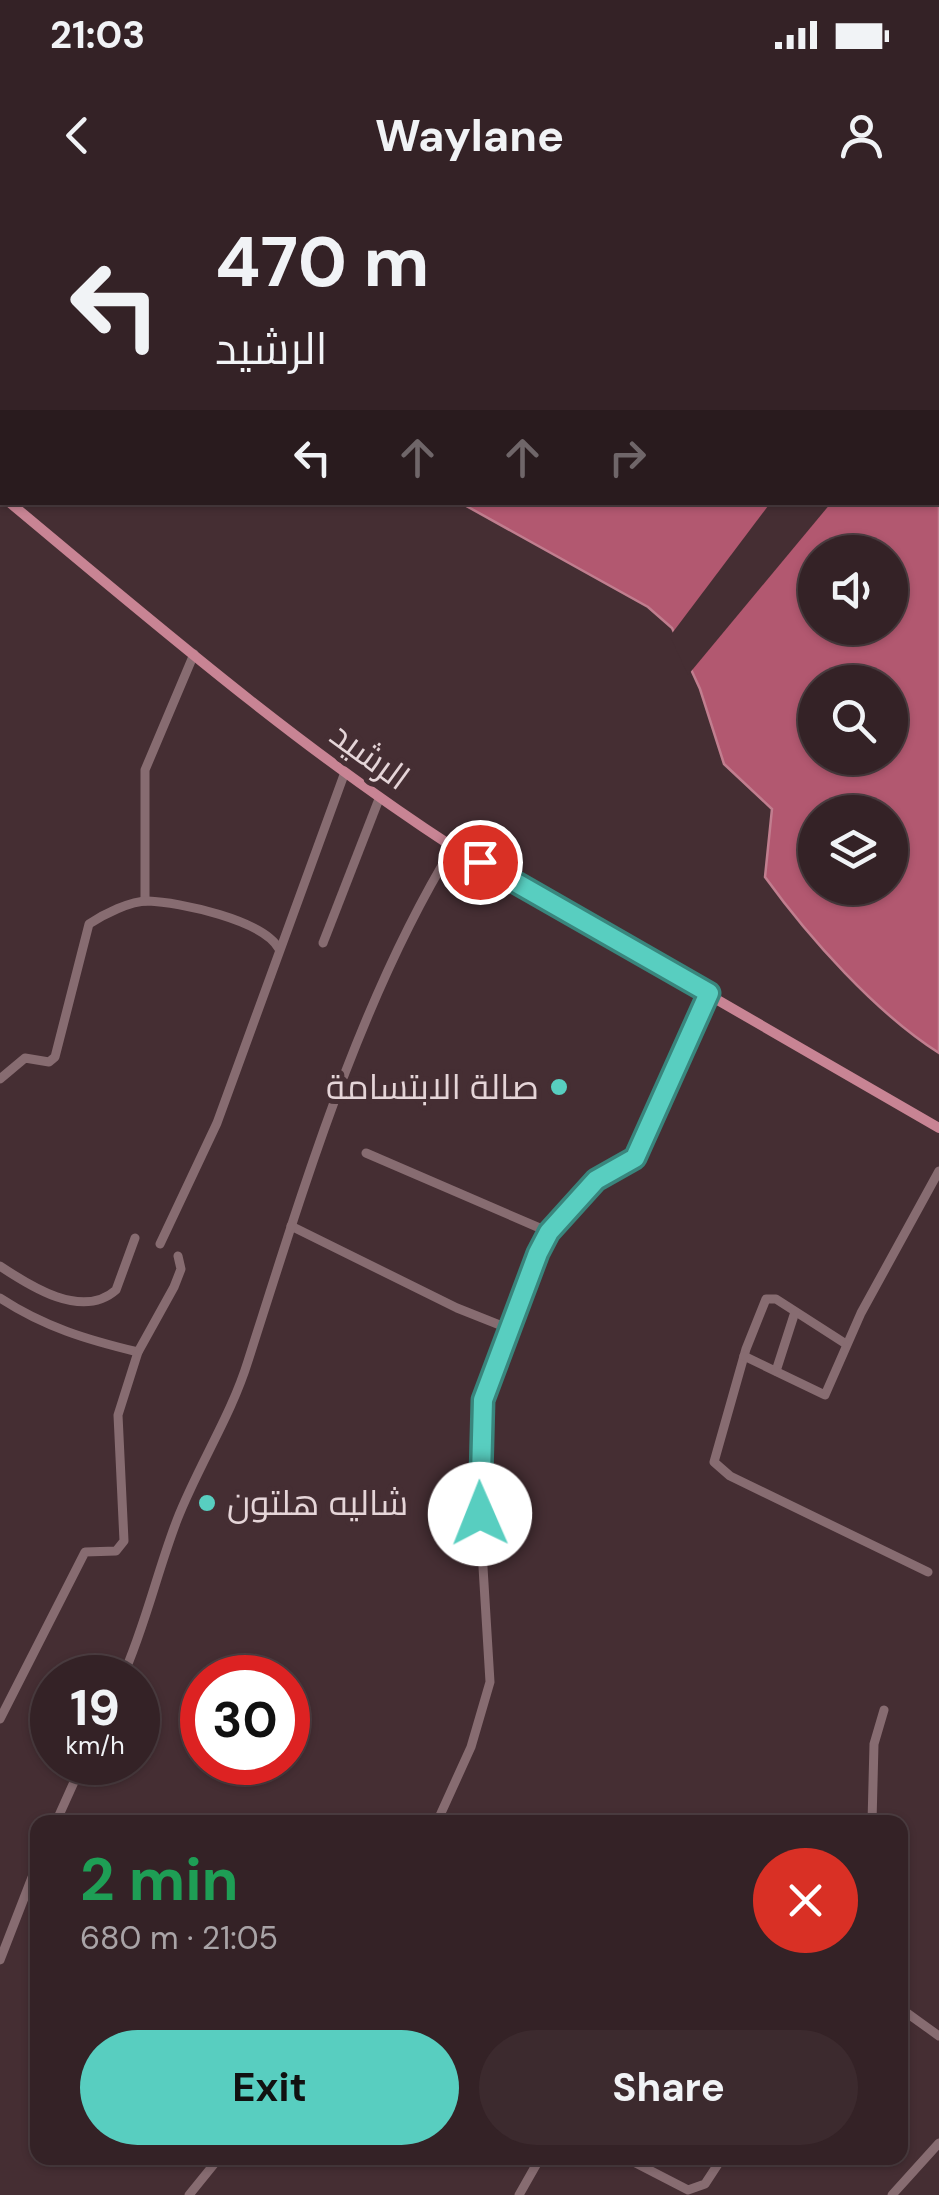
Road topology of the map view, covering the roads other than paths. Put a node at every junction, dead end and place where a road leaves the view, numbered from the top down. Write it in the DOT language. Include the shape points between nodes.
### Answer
graph roads {
  1 [pos="13,505"];
  2 [pos="194,654"];
  3 [pos="345,772"];
  4 [pos="379,799"];
  5 [pos="453,847"];
  6 [pos="145,901"];
  7 [pos="323,943"];
  8 [pos="280,949"];
  9 [pos="709,993"];
  10 [pos="0,1079"];
  11 [pos="939,1128"];
  12 [pos="366,1153"];
  13 [pos="939,1171"];
  14 [pos="291,1226"];
  15 [pos="549,1232"];
  16 [pos="135,1238"];
  17 [pos="160,1244"];
  18 [pos="178,1256"];
  19 [pos="0,1266"];
  20 [pos="0,1298"];
  21 [pos="796,1312"];
  22 [pos="510,1329"];
  23 [pos="846,1344"];
  24 [pos="138,1352"];
  25 [pos="744,1356"];
  26 [pos="776,1372"];
  27 [pos="928,1572"];
  28 [pos="130,1655"];
  29 [pos="884,1710"];
  30 [pos="0,1719"];
  31 [pos="73,1785"];
  32 [pos="59,1815"];
  33 [pos="440,1815"];
  34 [pos="872,1815"];
  35 [pos="30,1883"];
  36 [pos="0,1960"];
  37 [pos="908,2014"];
  38 [pos="939,2036"];
  39 [pos="939,2143"];
  40 [pos="213,2165"];
  41 [pos="536,2165"];
  42 [pos="640,2165"];
  43 [pos="717,2165"];
  44 [pos="189,2195"];
  45 [pos="519,2195"];
  46 [pos="892,2195"];
  1 -- 2 [label="main road, الرشيد"];
  2 -- 3 [label="main road, الرشيد"];
  2 -- 6 [label="street" via="145,770"];
  3 -- 4 [label="main road, الرشيد"];
  3 -- 8 [label="street"];
  4 -- 5 [label="main road, الرشيد"];
  4 -- 7 [label="street"];
  5 -- 9 [label="main road, الرشيد"];
  5 -- 14 [label="street" via="414,910"];
  6 -- 8 [label="street" via="245,923"];
  6 -- 10 [label="street" via="89,924 55,1058 25,1058"];
  8 -- 17 [label="street" via="216,1123"];
  9 -- 11 [label="main road, الرشيد"];
  9 -- 15 [label="street" via="635,1158 596,1180"];
  12 -- 15 [label="street"];
  13 -- 23 [label="street"];
  14 -- 22 [label="street"];
  14 -- 28 [label="street" via="248,1364 178,1518"];
  15 -- 22 [label="street"];
  16 -- 19 [label="street" via="116,1290 97,1299 45,1296"];
  18 -- 24 [label="street" via="174,1287"];
  20 -- 24 [label="street" via="46,1325"];
  21 -- 23 [label="street"];
  21 -- 25 [label="street" via="766,1300"];
  21 -- 26 [label="street"];
  22 -- 33 [label="street" via="483,1400 478,1485 490,1682 471,1747"];
  23 -- 26 [label="street" via="825,1395"];
  24 -- 30 [label="street" via="118,1415 124,1541 116,1552 85,1552"];
  25 -- 26 [label="street"];
  25 -- 27 [label="street" via="714,1462 730,1476"];
  29 -- 34 [label="street" via="874,1744"];
  31 -- 32 [label="street"];
  35 -- 36 [label="street"];
  37 -- 38 [label="street"];
  39 -- 46 [label="street"];
  40 -- 44 [label="street"];
  41 -- 45 [label="street"];
  42 -- 43 [label="street" via="688,2190 705,2184"];
}
